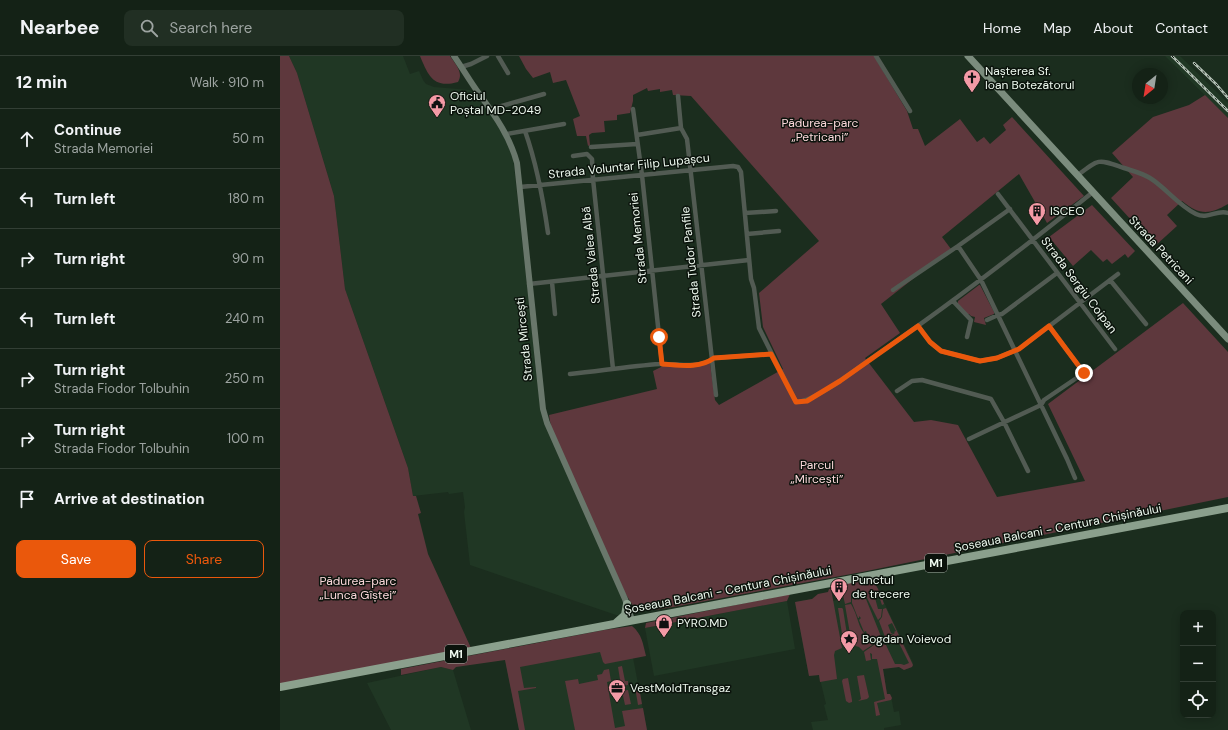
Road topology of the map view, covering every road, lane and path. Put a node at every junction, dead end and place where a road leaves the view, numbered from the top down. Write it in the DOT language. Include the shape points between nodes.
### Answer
graph roads {
  1 [pos="454,56"];
  2 [pos="487,56"];
  3 [pos="498,56"];
  4 [pos="876,56"];
  5 [pos="968,56"];
  6 [pos="461,67"];
  7 [pos="508,73"];
  8 [pos="544,94"];
  9 [pos="678,96"];
  10 [pos="491,109"];
  11 [pos="633,109"];
  12 [pos="910,111"];
  13 [pos="564,124"];
  14 [pos="681,128"];
  15 [pos="525,131"];
  16 [pos="507,134"];
  17 [pos="636,135"];
  18 [pos="637,144"];
  19 [pos="591,147"];
  20 [pos="573,156"];
  21 [pos="690,170"];
  22 [pos="642,175"];
  23 [pos="1078,175"];
  24 [pos="593,180"];
  25 [pos="541,186"];
  26 [pos="520,187"];
  27 [pos="1093,192"];
  28 [pos="998,194"];
  29 [pos="1010,208"];
  30 [pos="776,211"];
  31 [pos="1228,211"];
  32 [pos="745,213"];
  33 [pos="778,231"];
  34 [pos="548,233"];
  35 [pos="746,234"];
  36 [pos="1033,240"];
  37 [pos="958,246"];
  38 [pos="749,260"];
  39 [pos="701,265"];
  40 [pos="652,270"];
  41 [pos="1057,273"];
  42 [pos="1118,274"];
  43 [pos="603,276"];
  44 [pos="981,280"];
  45 [pos="1110,280"];
  46 [pos="552,282"];
  47 [pos="529,284"];
  48 [pos="893,290"];
  49 [pos="953,301"];
  50 [pos="1080,304"];
  51 [pos="555,314"];
  52 [pos="998,315"];
  53 [pos="987,320"];
  54 [pos="1146,324"];
  55 [pos="918,326"];
  56 [pos="1049,326"];
  57 [pos="967,337"];
  58 [pos="1228,339"];
  59 [pos="1015,349"];
  60 [pos="1114,349"];
  61 [pos="771,354"];
  62 [pos="712,360"];
  63 [pos="662,364"];
  64 [pos="614,370"];
  65 [pos="570,374"];
  66 [pos="897,391"];
  67 [pos="716,395"];
  68 [pos="1041,405"];
  69 [pos="1004,422"];
  70 [pos="968,439"];
  71 [pos="1028,471"];
  72 [pos="1075,478"];
  73 [pos="1228,508"];
  74 [pos="627,604"];
  75 [pos="632,620"];
  76 [pos="615,624"];
  77 [pos="280,687"];
  1 -- 6 [label="main road, Strada Mircești"];
  2 -- 6 [label="street"];
  3 -- 7 [label="street"];
  4 -- 12 [label="street"];
  5 -- 23 [label="main road, Strada Petricani"];
  6 -- 10 [label="main road, Strada Mircești"];
  8 -- 10 [label="street"];
  9 -- 14 [label="street, Strada Tudor Panfile"];
  10 -- 16 [label="main road, Strada Mircești"];
  11 -- 17 [label="street, Strada Memoriei"];
  13 -- 15 [label="street"];
  14 -- 17 [label="street"];
  14 -- 21 [label="street, Strada Tudor Panfile" via="686,139"];
  15 -- 16 [label="street"];
  15 -- 25 [label="street"];
  16 -- 26 [label="main road, Strada Mircești" via="517,163"];
  17 -- 18 [label="street, Strada Memoriei"];
  18 -- 19 [label="street"];
  18 -- 22 [label="street, Strada Memoriei"];
  20 -- 24 [label="street, Strada Valea Albă" via="589,155 592,159"];
  21 -- 22 [label="street, Strada Voluntar Filip Lupașcu"];
  21 -- 32 [label="street, Strada Voluntar Filip Lupașcu" via="733,166 739,168"];
  21 -- 39 [label="street, Strada Tudor Panfile"];
  22 -- 24 [label="street, Strada Voluntar Filip Lupașcu"];
  22 -- 40 [label="street, Strada Memoriei"];
  23 -- 27 [label="main road, Strada Petricani"];
  23 -- 31 [label="street" via="1092,164 1103,161 1150,177 1198,215 1204,217"];
  24 -- 25 [label="street, Strada Voluntar Filip Lupașcu"];
  24 -- 43 [label="street, Strada Valea Albă"];
  25 -- 26 [label="street, Strada Voluntar Filip Lupașcu"];
  25 -- 34 [label="street"];
  26 -- 47 [label="main road, Strada Mircești"];
  27 -- 36 [label="street"];
  27 -- 58 [label="main road, Strada Petricani"];
  28 -- 29 [label="street, Strada Sergiu Coipan"];
  29 -- 36 [label="street, Strada Sergiu Coipan"];
  29 -- 37 [label="street"];
  30 -- 32 [label="street"];
  32 -- 35 [label="street"];
  33 -- 35 [label="street"];
  35 -- 38 [label="street"];
  36 -- 41 [label="street, Strada Sergiu Coipan"];
  36 -- 44 [label="street"];
  37 -- 44 [label="street"];
  37 -- 48 [label="street"];
  38 -- 39 [label="street"];
  38 -- 61 [label="street" via="759,328"];
  39 -- 40 [label="street"];
  39 -- 62 [label="street, Strada Tudor Panfile"];
  40 -- 43 [label="street"];
  40 -- 63 [label="street, Strada Memoriei"];
  41 -- 50 [label="street, Strada Sergiu Coipan"];
  41 -- 52 [label="street"];
  42 -- 45 [label="street"];
  43 -- 46 [label="street"];
  43 -- 64 [label="street, Strada Valea Albă"];
  44 -- 49 [label="street"];
  44 -- 52 [label="street"];
  45 -- 50 [label="street"];
  45 -- 54 [label="street"];
  46 -- 47 [label="street"];
  46 -- 51 [label="street"];
  47 -- 74 [label="main road, Strada Mircești" via="541,400 547,423"];
  49 -- 55 [label="street"];
  49 -- 57 [label="street" via="971,320"];
  50 -- 56 [label="street"];
  50 -- 60 [label="street, Strada Sergiu Coipan"];
  52 -- 53 [label="street"];
  52 -- 59 [label="street"];
  55 -- 59 [label="street" via="930,342 941,351 970,359 980,361 997,358"];
  55 -- 61 [label="street" via="807,401 796,402"];
  56 -- 59 [label="street" via="1019,349"];
  56 -- 68 [label="street" via="1084,373 1044,400"];
  59 -- 68 [label="street"];
  61 -- 62 [label="street"];
  62 -- 63 [label="street" via="690,366"];
  62 -- 67 [label="street, Strada Tudor Panfile"];
  63 -- 64 [label="street"];
  64 -- 65 [label="street"];
  66 -- 69 [label="street" via="912,381 922,380 991,399"];
  68 -- 69 [label="street"];
  68 -- 72 [label="street"];
  69 -- 70 [label="street"];
  69 -- 71 [label="street"];
  73 -- 75 [label="highway, Șoseaua Balcani - Centura Chișinăului / M1"];
  74 -- 75 [label="main road, Strada Mircești"];
  74 -- 76 [label="highway" via="625,615"];
  75 -- 76 [label="highway, Șoseaua Balcani - Centura Chișinăului / M1"];
  76 -- 77 [label="highway, Șoseaua Balcani - Centura Chișinăului / M1"];
}
